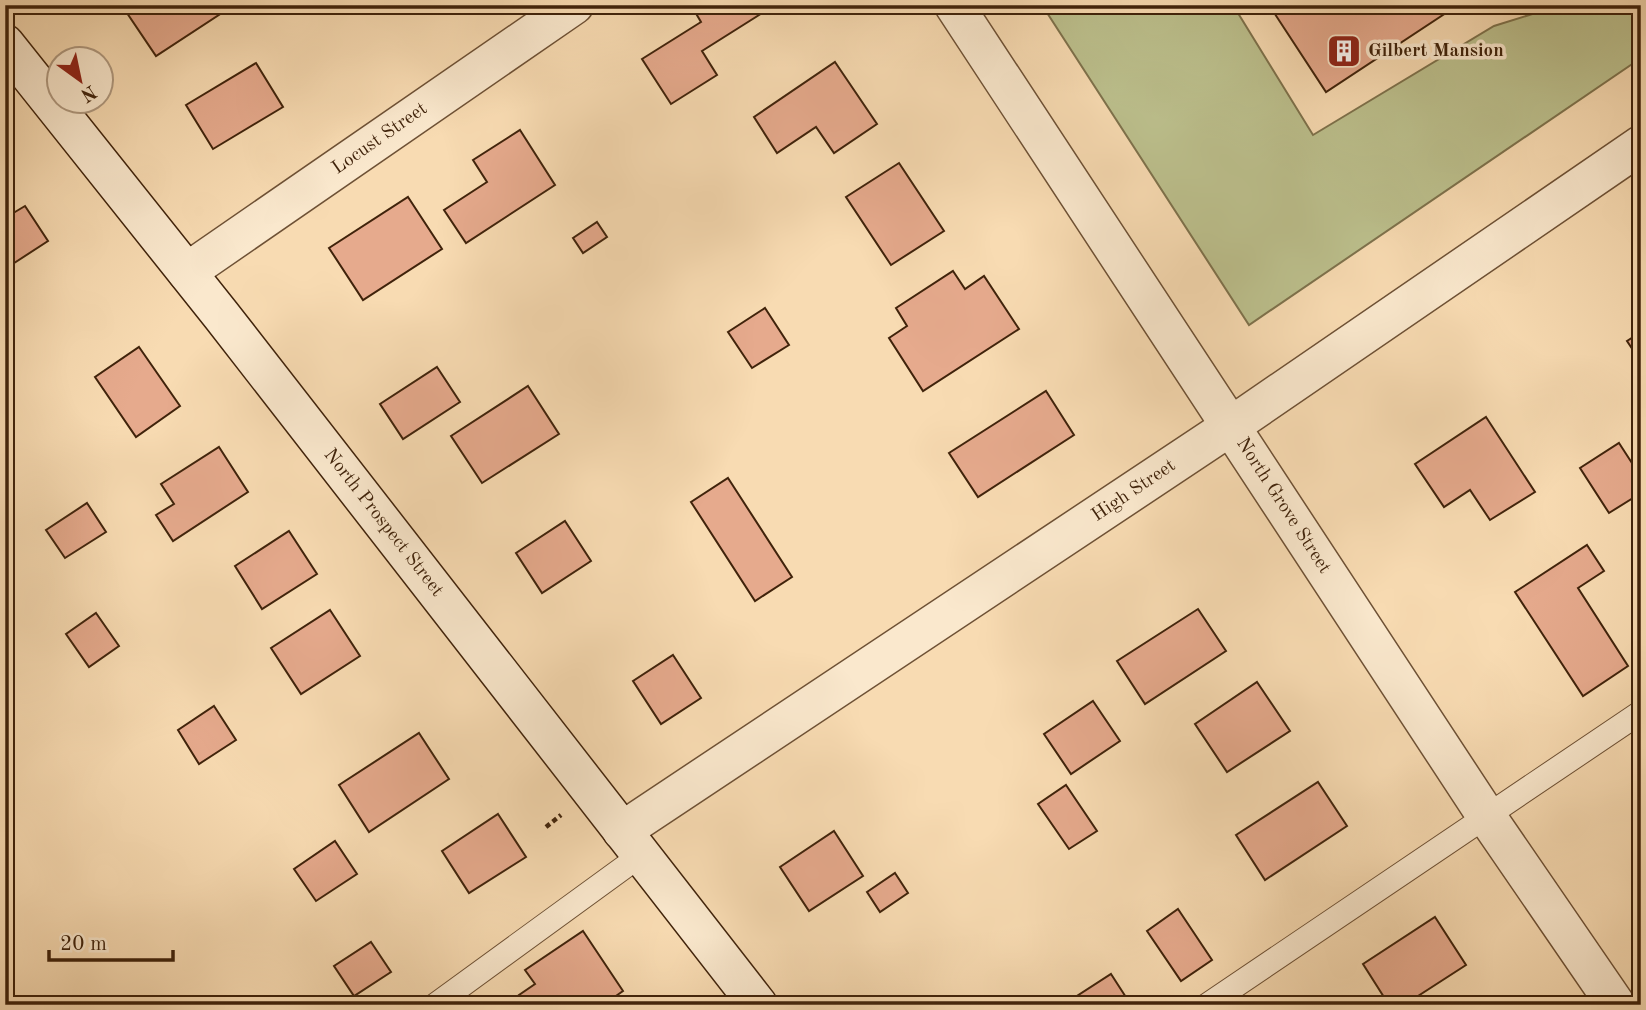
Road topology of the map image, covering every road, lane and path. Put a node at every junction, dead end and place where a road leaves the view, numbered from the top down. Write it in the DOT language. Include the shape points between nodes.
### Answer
graph roads {
  1 [pos="574,5"];
  2 [pos="954,5"];
  3 [pos="5,44"];
  4 [pos="1641,145"];
  5 [pos="187,272"];
  6 [pos="1231,426"];
  7 [pos="1641,712"];
  8 [pos="567,809"];
  9 [pos="1487,817"];
  10 [pos="547,827"];
  11 [pos="631,843"];
  12 [pos="435,1005"];
  13 [pos="758,1005"];
  14 [pos="1207,1005"];
  15 [pos="1616,1005"];
  1 -- 5 [label="street, Locust Street"];
  2 -- 6 [label="street, North Grove Street"];
  3 -- 5 [label="street, North Prospect Street"];
  4 -- 6 [label="street, High Street"];
  5 -- 11 [label="street, North Prospect Street"];
  6 -- 9 [label="street, North Grove Street"];
  6 -- 11 [label="street, High Street"];
  7 -- 9 [label="lane"];
  8 -- 10 [label="path"];
  9 -- 14 [label="lane"];
  9 -- 15 [label="street, North Grove Street"];
  11 -- 12 [label="lane"];
  11 -- 13 [label="street, North Prospect Street"];
}
